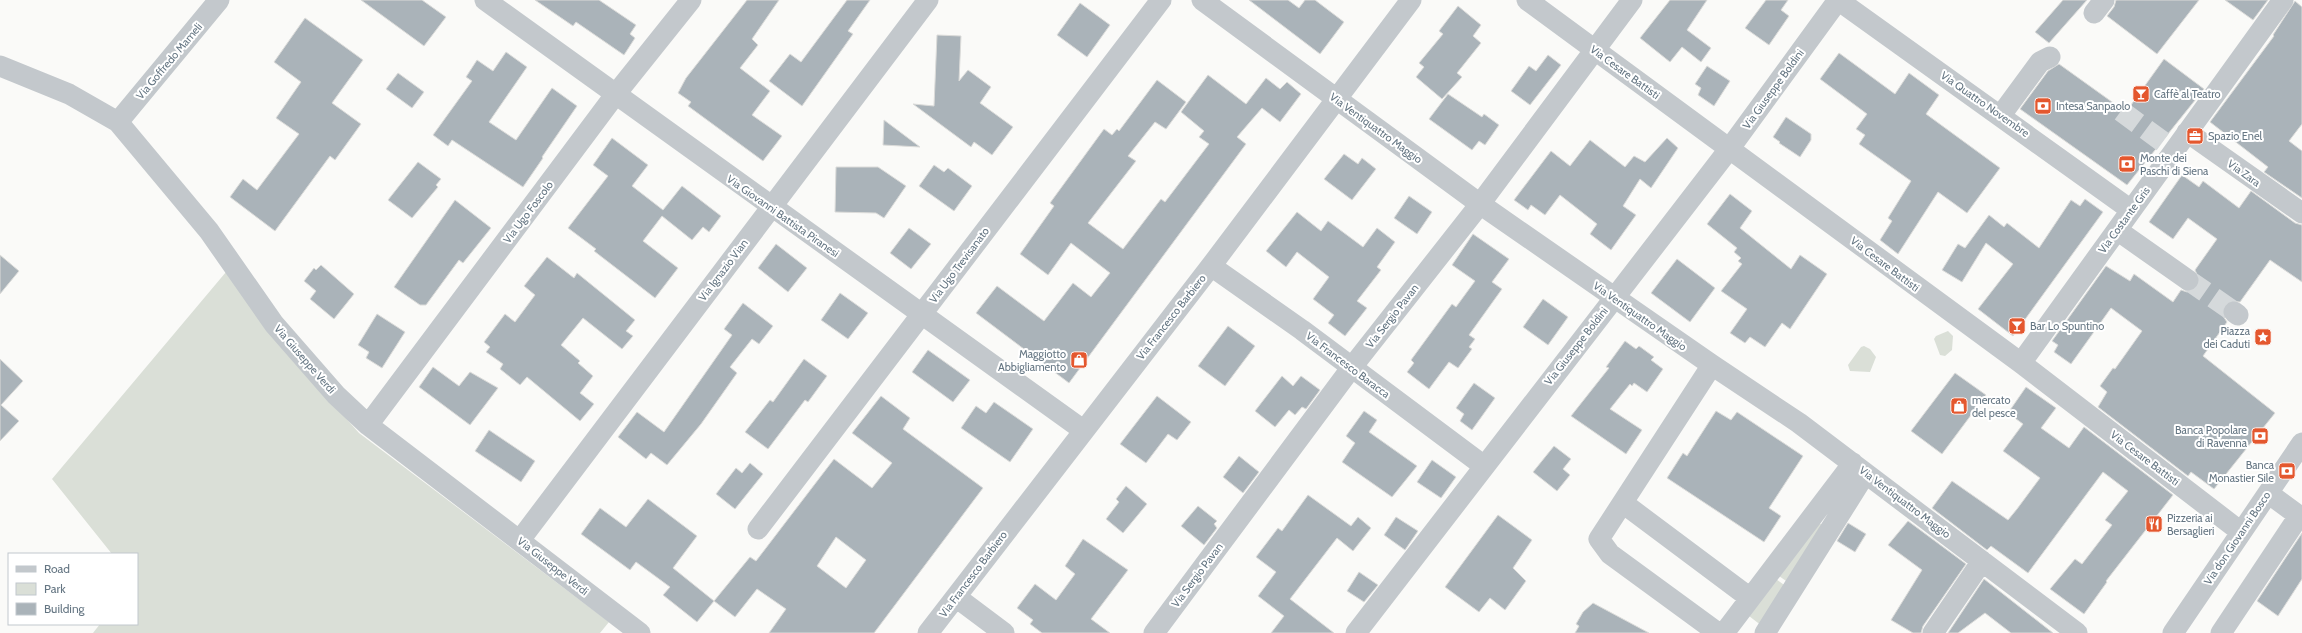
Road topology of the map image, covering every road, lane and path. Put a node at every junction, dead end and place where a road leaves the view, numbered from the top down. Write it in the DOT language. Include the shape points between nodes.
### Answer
graph roads {
  1 [pos="219,0"];
  2 [pos="485,0"];
  3 [pos="691,0"];
  4 [pos="928,0"];
  5 [pos="1161,0"];
  6 [pos="1202,0"];
  7 [pos="1411,0"];
  8 [pos="1527,0"];
  9 [pos="1632,0"];
  10 [pos="1838,0"];
  11 [pos="2283,0"];
  12 [pos="1595,50"];
  13 [pos="2050,57"];
  14 [pos="0,66"];
  15 [pos="615,95"];
  16 [pos="1336,100"];
  17 [pos="2002,116"];
  18 [pos="118,122"];
  19 [pos="2187,132"];
  20 [pos="1730,148"];
  21 [pos="1480,204"];
  22 [pos="770,207"];
  23 [pos="2131,210"];
  24 [pos="2302,213"];
  25 [pos="2117,230"];
  26 [pos="1211,266"];
  27 [pos="2188,280"];
  28 [pos="1614,297"];
  29 [pos="922,314"];
  30 [pos="2020,363"];
  31 [pos="1712,365"];
  32 [pos="1352,367"];
  33 [pos="368,425"];
  34 [pos="1083,430"];
  35 [pos="2302,443"];
  36 [pos="1484,466"];
  37 [pos="1857,471"];
  38 [pos="2268,493"];
  39 [pos="1623,503"];
  40 [pos="2301,517"];
  41 [pos="758,529"];
  42 [pos="2241,532"];
  43 [pos="520,540"];
  44 [pos="1982,561"];
  45 [pos="956,597"];
  46 [pos="1750,598"];
  47 [pos="2172,630"];
  48 [pos="640,633"];
  49 [pos="928,633"];
  50 [pos="1004,633"];
  51 [pos="1154,633"];
  52 [pos="1356,633"];
  53 [pos="1718,633"];
  54 [pos="1724,633"];
  55 [pos="1765,633"];
  56 [pos="1933,633"];
  57 [pos="2077,633"];
  58 [pos="2221,633"];
  1 -- 18 [label="street, Via Goffredo Mameli"];
  2 -- 15 [label="street, Via Giovanni Battista Piranesi"];
  3 -- 15 [label="street, Via Ugo Foscolo"];
  4 -- 22 [label="street, Via Ignazio Vian"];
  5 -- 29 [label="street, Via Ugo Trevisanato"];
  6 -- 16 [label="street, Via Ventiquattro Maggio"];
  7 -- 16 [label="street, Via Francesco Barbiero"];
  8 -- 12 [label="street, Via Cesare Battisti"];
  9 -- 12 [label="street, Via Sergio Pavan"];
  10 -- 17 [label="street, Via Quattro Novembre"];
  10 -- 20 [label="street, Via Giuseppe Boldini"];
  11 -- 19 [label="street, Via Costante Gris"];
  12 -- 20 [label="street, Via Cesare Battisti"];
  12 -- 21 [label="street, Via Sergio Pavan"];
  13 -- 17 [label="street" via="2040,62"];
  14 -- 18 [label="street, Via Giuseppe Verdi" via="69,94"];
  15 -- 22 [label="street, Via Giovanni Battista Piranesi"];
  15 -- 33 [label="street, Via Ugo Foscolo"];
  16 -- 21 [label="street, Via Ventiquattro Maggio"];
  16 -- 26 [label="street, Via Francesco Barbiero"];
  17 -- 23 [label="street, Via Quattro Novembre"];
  18 -- 33 [label="street, Via Giuseppe Verdi" via="209,231 274,324 336,395"];
  19 -- 23 [label="street, Via Costante Gris"];
  19 -- 24 [label="street, Via Zara"];
  20 -- 28 [label="street, Via Giuseppe Boldini"];
  20 -- 30 [label="street, Via Cesare Battisti"];
  21 -- 28 [label="street, Via Ventiquattro Maggio"];
  21 -- 32 [label="street, Via Sergio Pavan"];
  22 -- 29 [label="street, Via Giovanni Battista Piranesi"];
  22 -- 43 [label="street, Via Ignazio Vian"];
  23 -- 25 [label="street, Via Costante Gris"];
  25 -- 27 [label="street"];
  25 -- 30 [label="street, Via Costante Gris"];
  26 -- 32 [label="street, Via Francesco Baracca"];
  26 -- 34 [label="street, Via Francesco Barbiero"];
  28 -- 31 [label="street, Via Ventiquattro Maggio"];
  28 -- 36 [label="street, Via Giuseppe Boldini"];
  29 -- 34 [label="street, Via Giovanni Battista Piranesi"];
  29 -- 41 [label="street, Via Ugo Trevisanato"];
  30 -- 42 [label="street, Via Cesare Battisti"];
  31 -- 37 [label="street, Via Ventiquattro Maggio" via="1793,419"];
  31 -- 39 [label="street"];
  32 -- 36 [label="street, Via Francesco Baracca"];
  32 -- 51 [label="street, Via Sergio Pavan"];
  33 -- 43 [label="street, Via Giuseppe Verdi"];
  34 -- 45 [label="street, Via Francesco Barbiero"];
  35 -- 38 [label="street, Via don Giovanni Bosco"];
  36 -- 52 [label="street, Via Giuseppe Boldini"];
  37 -- 44 [label="street, Via Ventiquattro Maggio"];
  37 -- 46 [label="street"];
  37 -- 55 [label="street"];
  38 -- 40 [label="street"];
  38 -- 42 [label="street, Via don Giovanni Bosco"];
  39 -- 46 [label="street"];
  39 -- 53 [label="street" via="1599,539 1607,550"];
  40 -- 58 [label="street"];
  42 -- 47 [label="street, Via don Giovanni Bosco"];
  43 -- 48 [label="street, Via Giuseppe Verdi"];
  44 -- 56 [label="street"];
  44 -- 57 [label="street, Via Ventiquattro Maggio"];
  45 -- 49 [label="street, Via Francesco Barbiero"];
  45 -- 50 [label="street"];
  46 -- 54 [label="street"];
}
